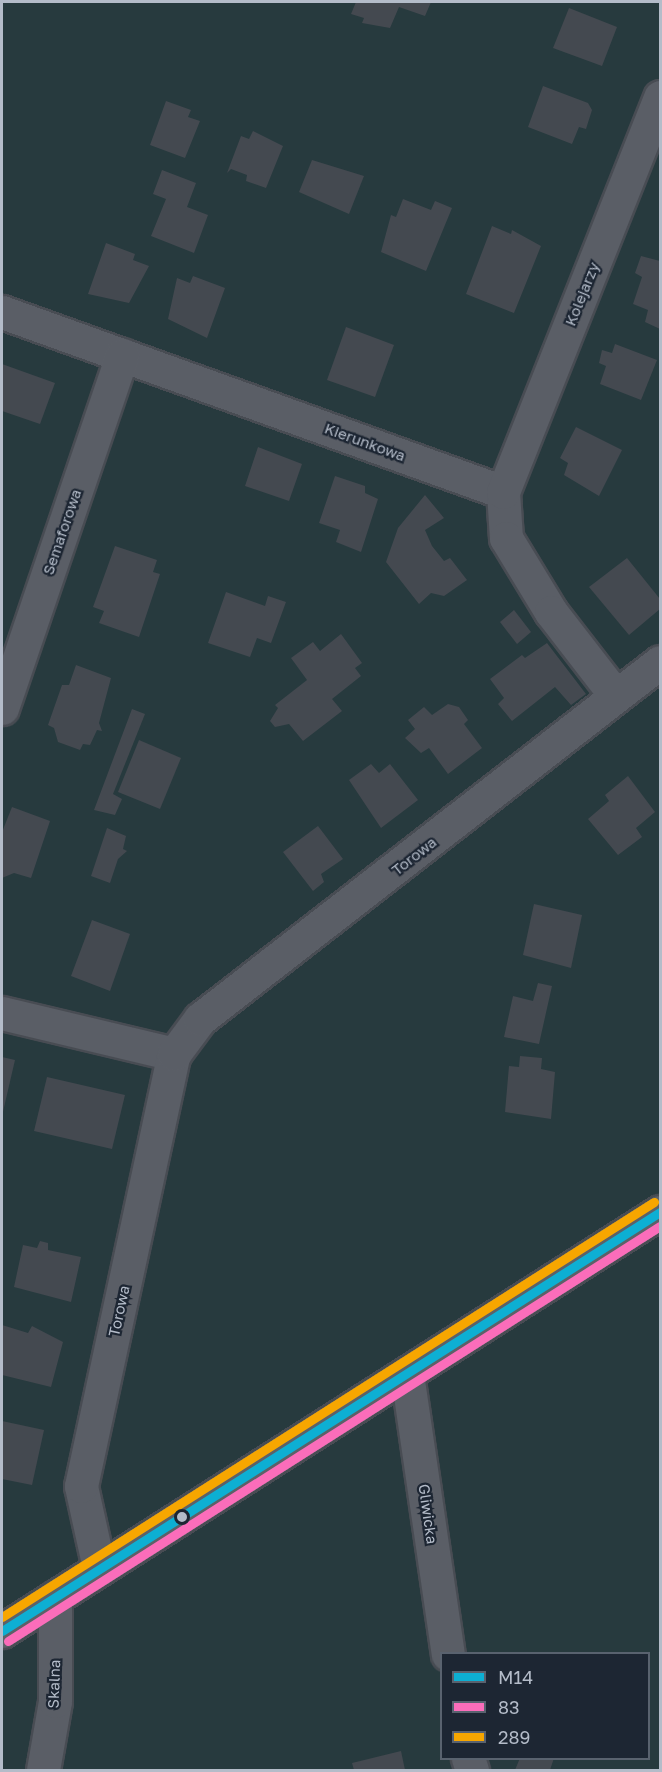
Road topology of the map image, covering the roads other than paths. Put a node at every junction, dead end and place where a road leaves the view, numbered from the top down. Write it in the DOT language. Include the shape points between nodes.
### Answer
graph roads {
  1 [pos="660,97"];
  2 [pos="2,312"];
  3 [pos="122,355"];
  4 [pos="503,492"];
  5 [pos="660,662"];
  6 [pos="616,696"];
  7 [pos="2,708"];
  8 [pos="2,1012"];
  9 [pos="174,1054"];
  10 [pos="660,1212"];
  11 [pos="407,1374"];
  12 [pos="99,1568"];
  13 [pos="55,1597"];
  14 [pos="2,1631"];
  15 [pos="448,1652"];
  16 [pos="42,1770"];
  1 -- 4 [label="street, Kolejarzy"];
  2 -- 3 [label="street, Kierunkowa"];
  3 -- 4 [label="street, Kierunkowa"];
  3 -- 7 [label="street, Semaforowa"];
  4 -- 6 [label="street" via="506,538 551,612"];
  5 -- 6 [label="street, Torowa"];
  6 -- 9 [label="street, Torowa" via="201,1018"];
  8 -- 9 [label="street"];
  9 -- 12 [label="street, Torowa" via="81,1486"];
  10 -- 11 [label="main road"];
  11 -- 12 [label="main road"];
  11 -- 15 [label="street, Gliwicka"];
  12 -- 13 [label="main road"];
  13 -- 14 [label="main road"];
  13 -- 16 [label="street, Skalna" via="55,1701"];
}
